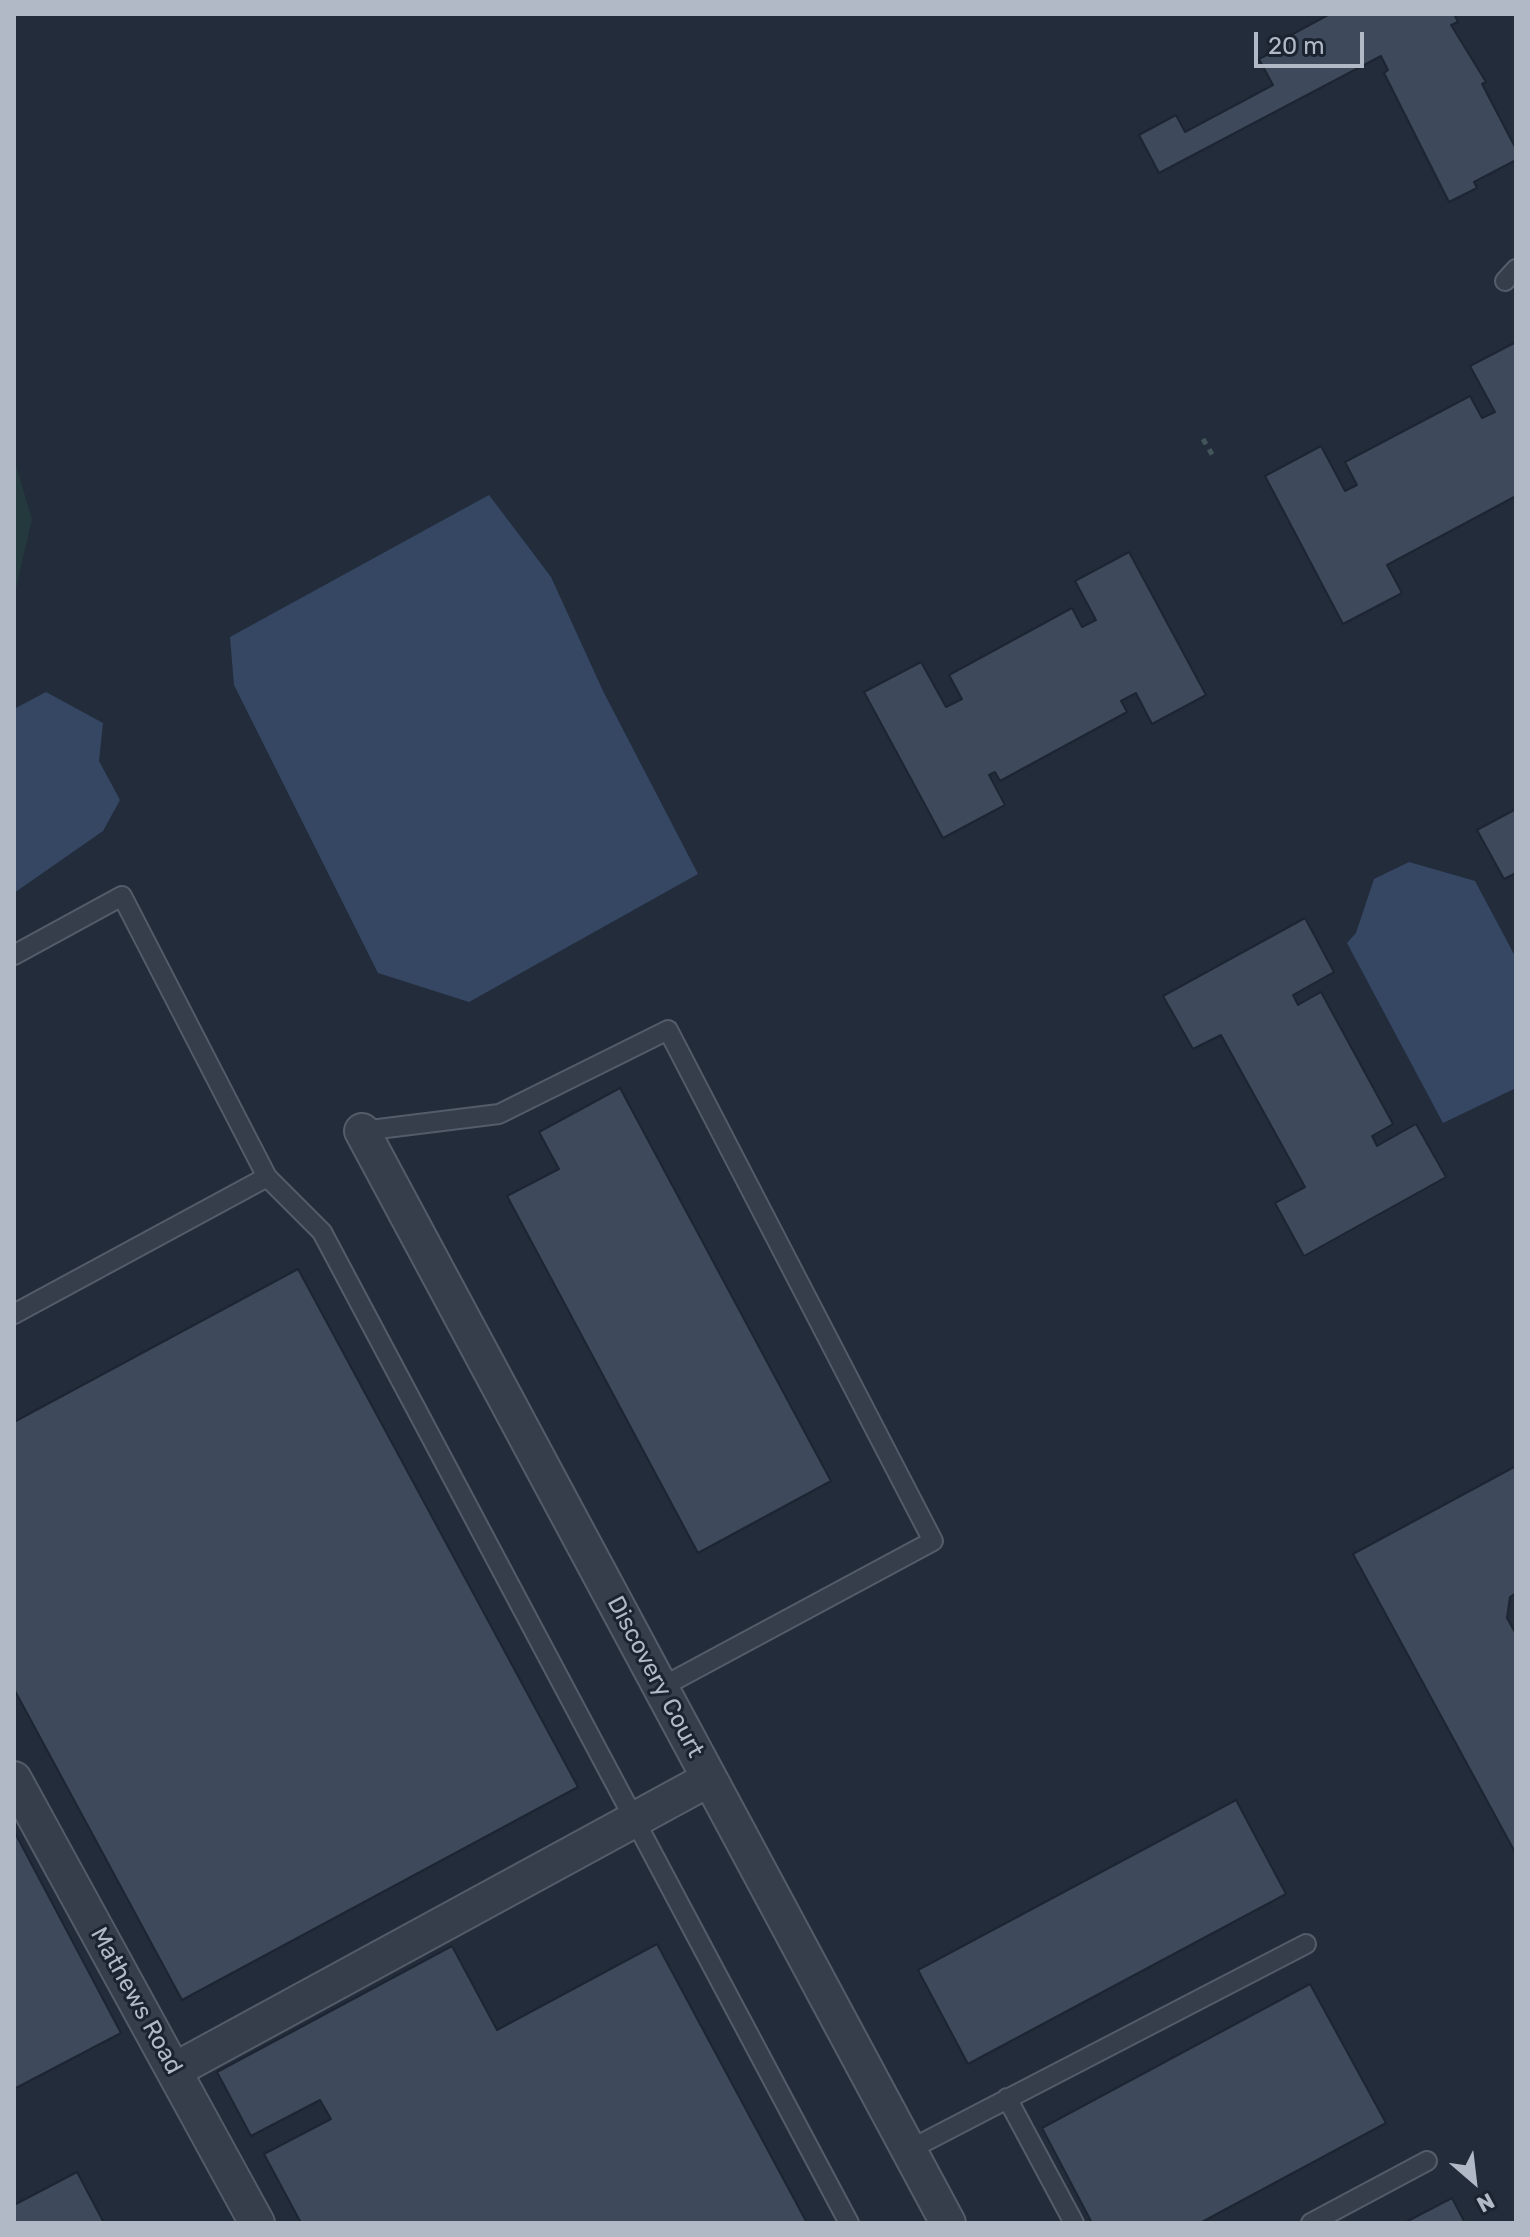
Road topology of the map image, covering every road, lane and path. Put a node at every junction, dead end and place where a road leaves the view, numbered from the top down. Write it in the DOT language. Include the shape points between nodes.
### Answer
graph roads {
  1 [pos="1203,439"];
  2 [pos="1213,456"];
  3 [pos="14,955"];
  4 [pos="362,1131"];
  5 [pos="267,1177"];
  6 [pos="14,1314"];
  7 [pos="660,1688"];
  8 [pos="14,1779"];
  9 [pos="709,1779"];
  10 [pos="633,1820"];
  11 [pos="1306,1944"];
  12 [pos="175,2070"];
  13 [pos="1007,2098"];
  14 [pos="909,2150"];
  15 [pos="1427,2161"];
  16 [pos="257,2223"];
  17 [pos="849,2223"];
  18 [pos="948,2223"];
  19 [pos="1074,2223"];
  20 [pos="1311,2223"];
  1 -- 2 [label="path"];
  3 -- 5 [label="lane" via="122,896"];
  4 -- 7 [label="street, Discovery Court"];
  4 -- 7 [label="lane" via="499,1114 668,1030 933,1541"];
  5 -- 6 [label="lane"];
  5 -- 10 [label="lane" via="322,1232"];
  7 -- 9 [label="street, Discovery Court"];
  8 -- 12 [label="street, Mathews Road"];
  9 -- 10 [label="street"];
  9 -- 14 [label="street, Discovery Court"];
  10 -- 12 [label="street"];
  10 -- 17 [label="lane"];
  11 -- 13 [label="lane"];
  12 -- 16 [label="street, Mathews Road"];
  13 -- 14 [label="lane"];
  13 -- 19 [label="lane"];
  14 -- 18 [label="street, Discovery Court"];
  15 -- 20 [label="lane"];
}
